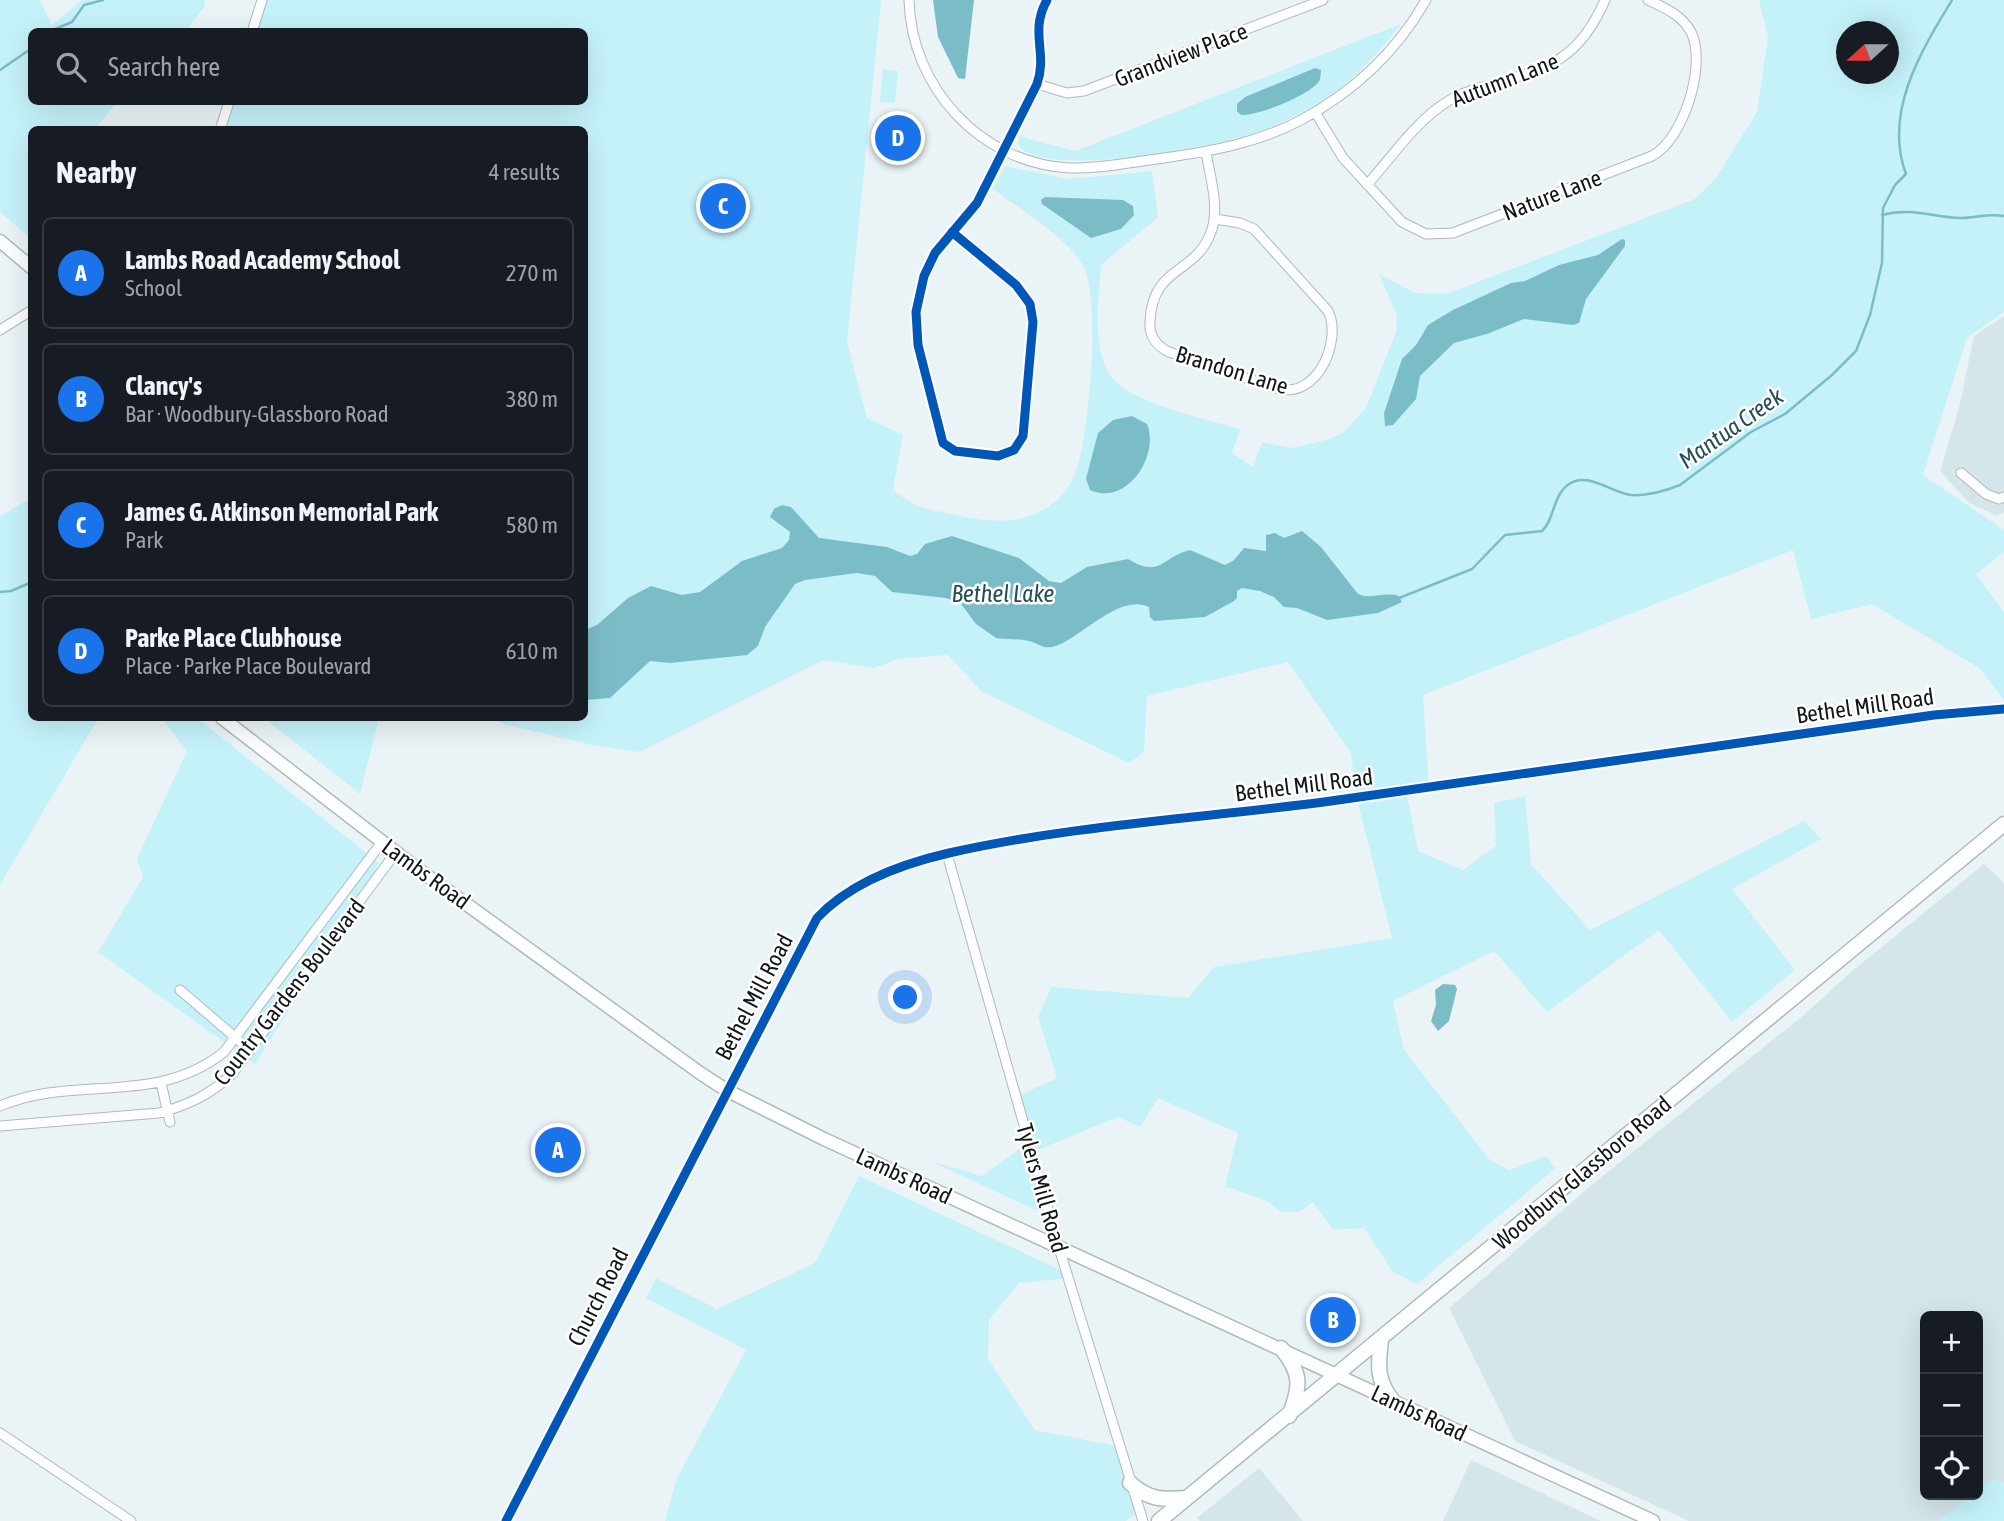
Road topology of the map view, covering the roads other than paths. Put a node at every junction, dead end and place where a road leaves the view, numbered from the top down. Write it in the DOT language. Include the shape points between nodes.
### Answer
graph roads {
  1 [pos="262,0"];
  2 [pos="909,0"];
  3 [pos="1047,0"];
  4 [pos="1323,0"];
  5 [pos="1426,0"];
  6 [pos="1605,0"];
  7 [pos="1648,0"];
  8 [pos="253,28"];
  9 [pos="1037,84"];
  10 [pos="228,105"];
  11 [pos="1315,112"];
  12 [pos="221,126"];
  13 [pos="1004,151"];
  14 [pos="1206,152"];
  15 [pos="1367,185"];
  16 [pos="1215,219"];
  17 [pos="952,232"];
  18 [pos="0,241"];
  19 [pos="28,265"];
  20 [pos="28,312"];
  21 [pos="0,330"];
  22 [pos="1961,473"];
  23 [pos="2004,497"];
  24 [pos="2004,709"];
  25 [pos="226,721"];
  26 [pos="2004,824"];
  27 [pos="382,842"];
  28 [pos="396,852"];
  29 [pos="947,854"];
  30 [pos="180,990"];
  31 [pos="235,1038"];
  32 [pos="250,1050"];
  33 [pos="161,1083"];
  34 [pos="726,1090"];
  35 [pos="0,1106"];
  36 [pos="167,1111"];
  37 [pos="170,1122"];
  38 [pos="0,1126"];
  39 [pos="1059,1248"];
  40 [pos="1381,1340"];
  41 [pos="1281,1348"];
  42 [pos="1338,1376"];
  43 [pos="1393,1401"];
  44 [pos="1289,1418"];
  45 [pos="0,1433"];
  46 [pos="1130,1483"];
  47 [pos="1188,1498"];
  48 [pos="131,1521"];
  49 [pos="506,1521"];
  50 [pos="1143,1521"];
  51 [pos="1159,1521"];
  52 [pos="1653,1521"];
  1 -- 8 [label="street"];
  2 -- 13 [label="street" via="915,43 935,89 970,129"];
  3 -- 9 [label="street" via="1037,29 1041,64"];
  4 -- 9 [label="street, Grandview Place" via="1084,91 1067,93"];
  5 -- 11 [label="street" via="1373,68"];
  6 -- 15 [label="street, Autumn Lane" via="1586,36 1566,57 1447,101"];
  7 -- 15 [label="street, Nature Lane" via="1683,20 1696,53 1681,124 1661,150 1444,235 1410,228"];
  9 -- 13 [label="street"];
  10 -- 12 [label="street"];
  11 -- 14 [label="street" via="1266,136"];
  11 -- 15 [label="street, Nature Lane" via="1343,159"];
  13 -- 14 [label="street" via="1038,163 1080,168"];
  13 -- 17 [label="street" via="975,208"];
  14 -- 16 [label="street"];
  16 -- 16 [label="street, Brandon Lane" via="1202,249 1154,294 1149,324 1153,337 1169,352 1275,388 1304,388 1318,376 1332,336 1328,310 1254,229"];
  17 -- 17 [label="street" via="1016,285 1033,313 1023,436 1014,450 1002,455 951,449 937,430 918,345 916,312 928,269"];
  18 -- 19 [label="main road"];
  20 -- 21 [label="street"];
  22 -- 23 [label="street" via="1986,494"];
  24 -- 29 [label="street, Bethel Mill Road" via="1038,837"];
  25 -- 27 [label="main road, Lambs Road"];
  26 -- 40 [label="main road, Woodbury-Glassboro Road"];
  27 -- 28 [label="main road, Lambs Road"];
  27 -- 31 [label="street, Country Gardens Boulevard"];
  28 -- 32 [label="street, Country Gardens Boulevard"];
  28 -- 34 [label="main road, Lambs Road"];
  29 -- 34 [label="street, Bethel Mill Road" via="856,886 817,918"];
  29 -- 39 [label="street, Tylers Mill Road"];
  30 -- 31 [label="street"];
  31 -- 32 [label="street"];
  31 -- 33 [label="street, Country Gardens Boulevard" via="212,1062"];
  32 -- 36 [label="street, Country Gardens Boulevard" via="213,1092"];
  33 -- 35 [label="street, Country Gardens Boulevard" via="31,1094"];
  33 -- 36 [label="street"];
  34 -- 39 [label="main road, Lambs Road"];
  34 -- 49 [label="street, Church Road"];
  36 -- 37 [label="street"];
  36 -- 38 [label="street, Country Gardens Boulevard"];
  39 -- 41 [label="main road, Lambs Road"];
  39 -- 46 [label="street, Tylers Mill Road"];
  40 -- 42 [label="main road, Woodbury-Glassboro Road"];
  40 -- 43 [label="main road" via="1377,1372"];
  41 -- 42 [label="main road, Lambs Road"];
  41 -- 44 [label="main road" via="1300,1381"];
  42 -- 43 [label="main road, Lambs Road"];
  42 -- 44 [label="main road, Woodbury-Glassboro Road"];
  43 -- 52 [label="main road, Lambs Road"];
  44 -- 47 [label="main road, Woodbury-Glassboro Road"];
  45 -- 48 [label="street"];
  46 -- 47 [label="main road" via="1147,1497"];
  46 -- 50 [label="street, Tylers Mill Road"];
  47 -- 51 [label="main road, Woodbury-Glassboro Road"];
}
